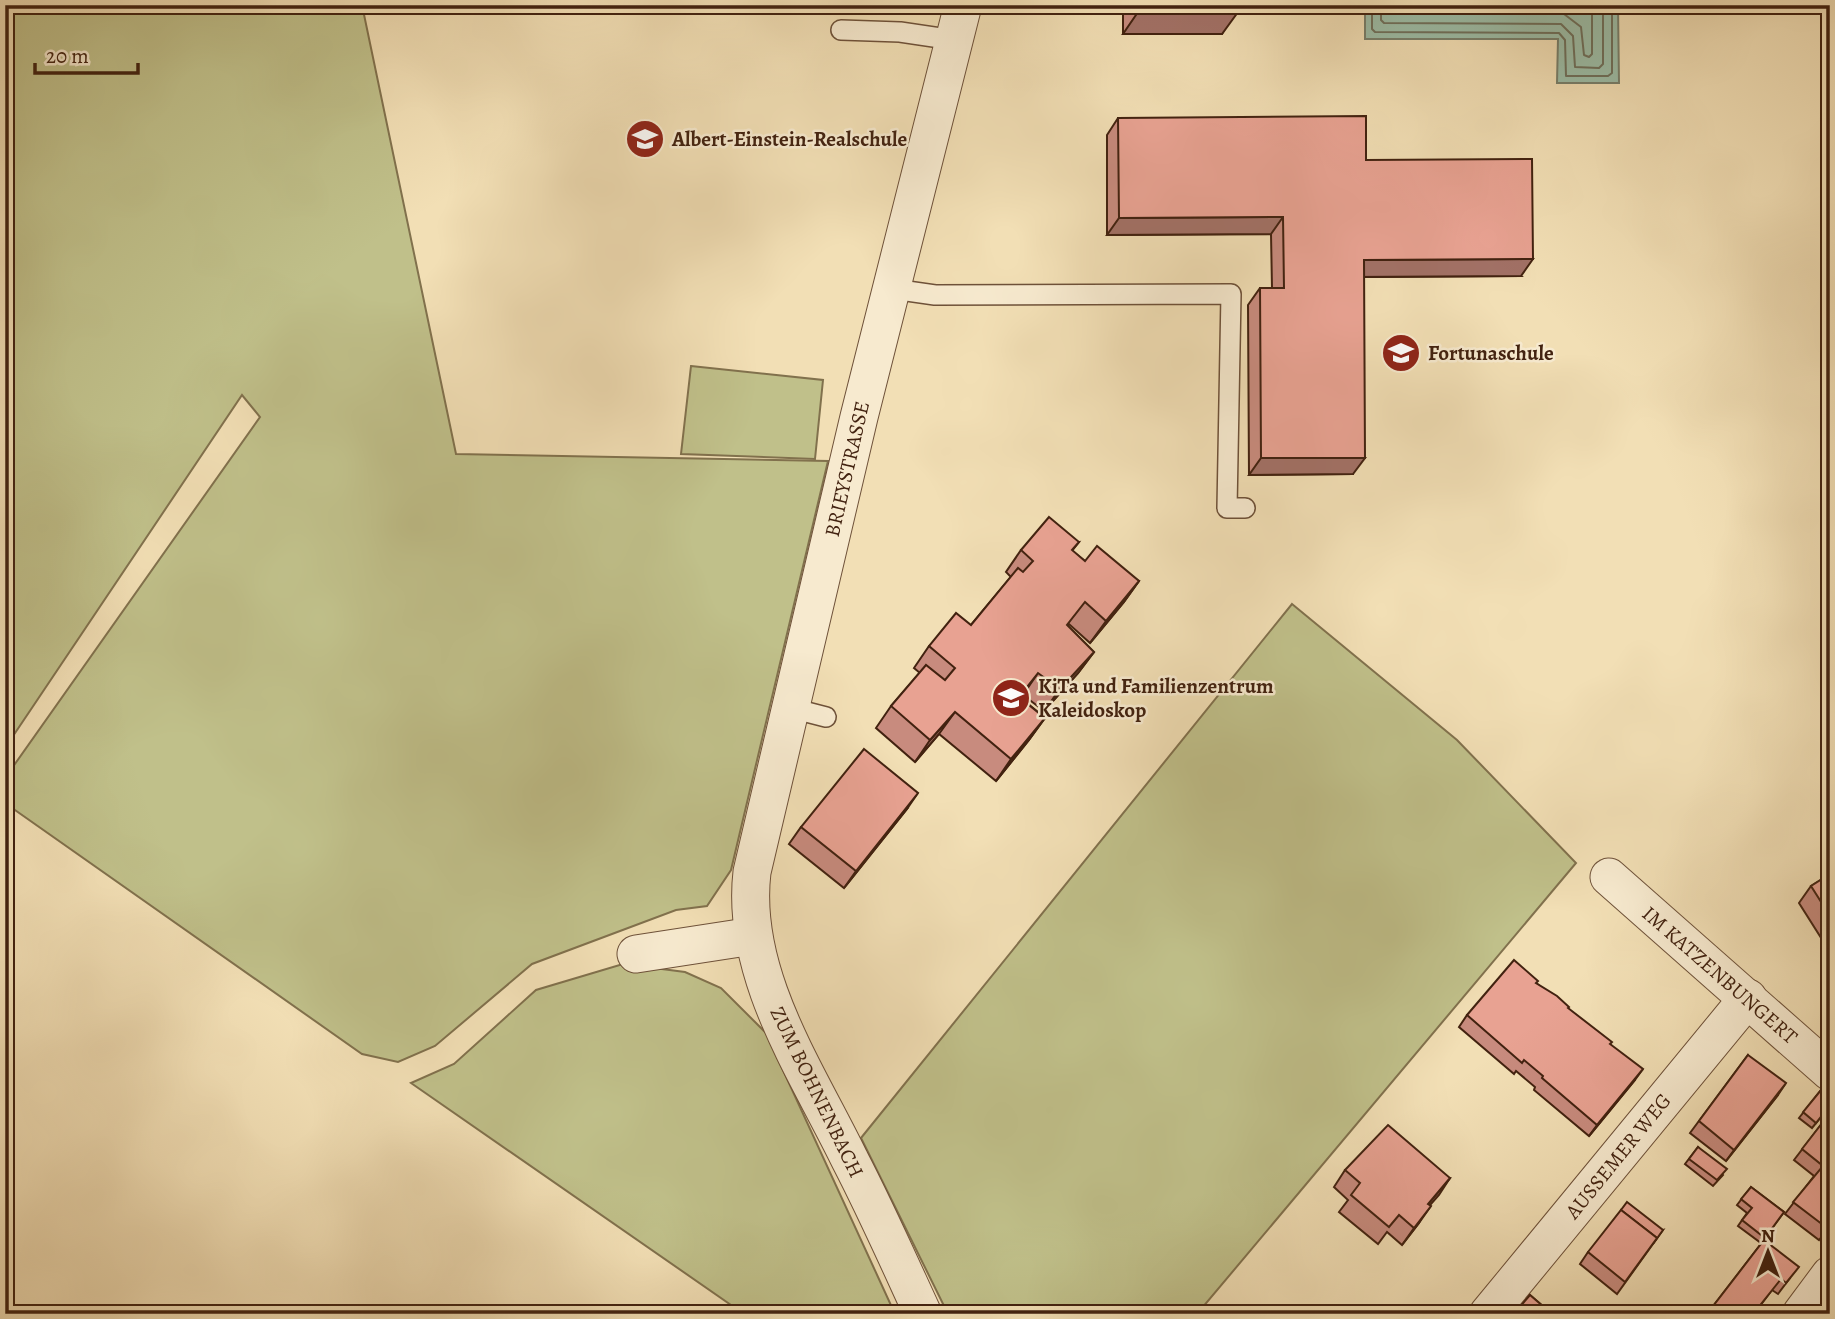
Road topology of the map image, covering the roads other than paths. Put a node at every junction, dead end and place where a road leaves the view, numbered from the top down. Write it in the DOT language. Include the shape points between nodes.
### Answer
graph roads {
  1 [pos="963,5"];
  2 [pos="841,30"];
  3 [pos="954,40"];
  4 [pos="893,289"];
  5 [pos="1245,508"];
  6 [pos="791,708"];
  7 [pos="826,717"];
  8 [pos="1609,877"];
  9 [pos="753,936"];
  10 [pos="636,954"];
  11 [pos="1748,998"];
  12 [pos="1830,1072"];
  13 [pos="1830,1275"];
  14 [pos="923,1314"];
  15 [pos="1488,1314"];
  16 [pos="1801,1314"];
  1 -- 3 [label="street, BRIEYSTRASSE"];
  2 -- 3 [label="lane"];
  3 -- 4 [label="street, BRIEYSTRASSE"];
  4 -- 5 [label="lane" via="935,295 1231,294 1227,508"];
  4 -- 6 [label="street, BRIEYSTRASSE"];
  6 -- 7 [label="lane"];
  6 -- 9 [label="street, BRIEYSTRASSE" via="752,872"];
  8 -- 11 [label="street, IM KATZENBUNGERT"];
  9 -- 10 [label="street"];
  9 -- 14 [label="street, ZUM BOHNENBACH" via="777,1014"];
  11 -- 12 [label="street, IM KATZENBUNGERT"];
  11 -- 15 [label="street, AUSSEMER WEG"];
  13 -- 16 [label="street"];
}
